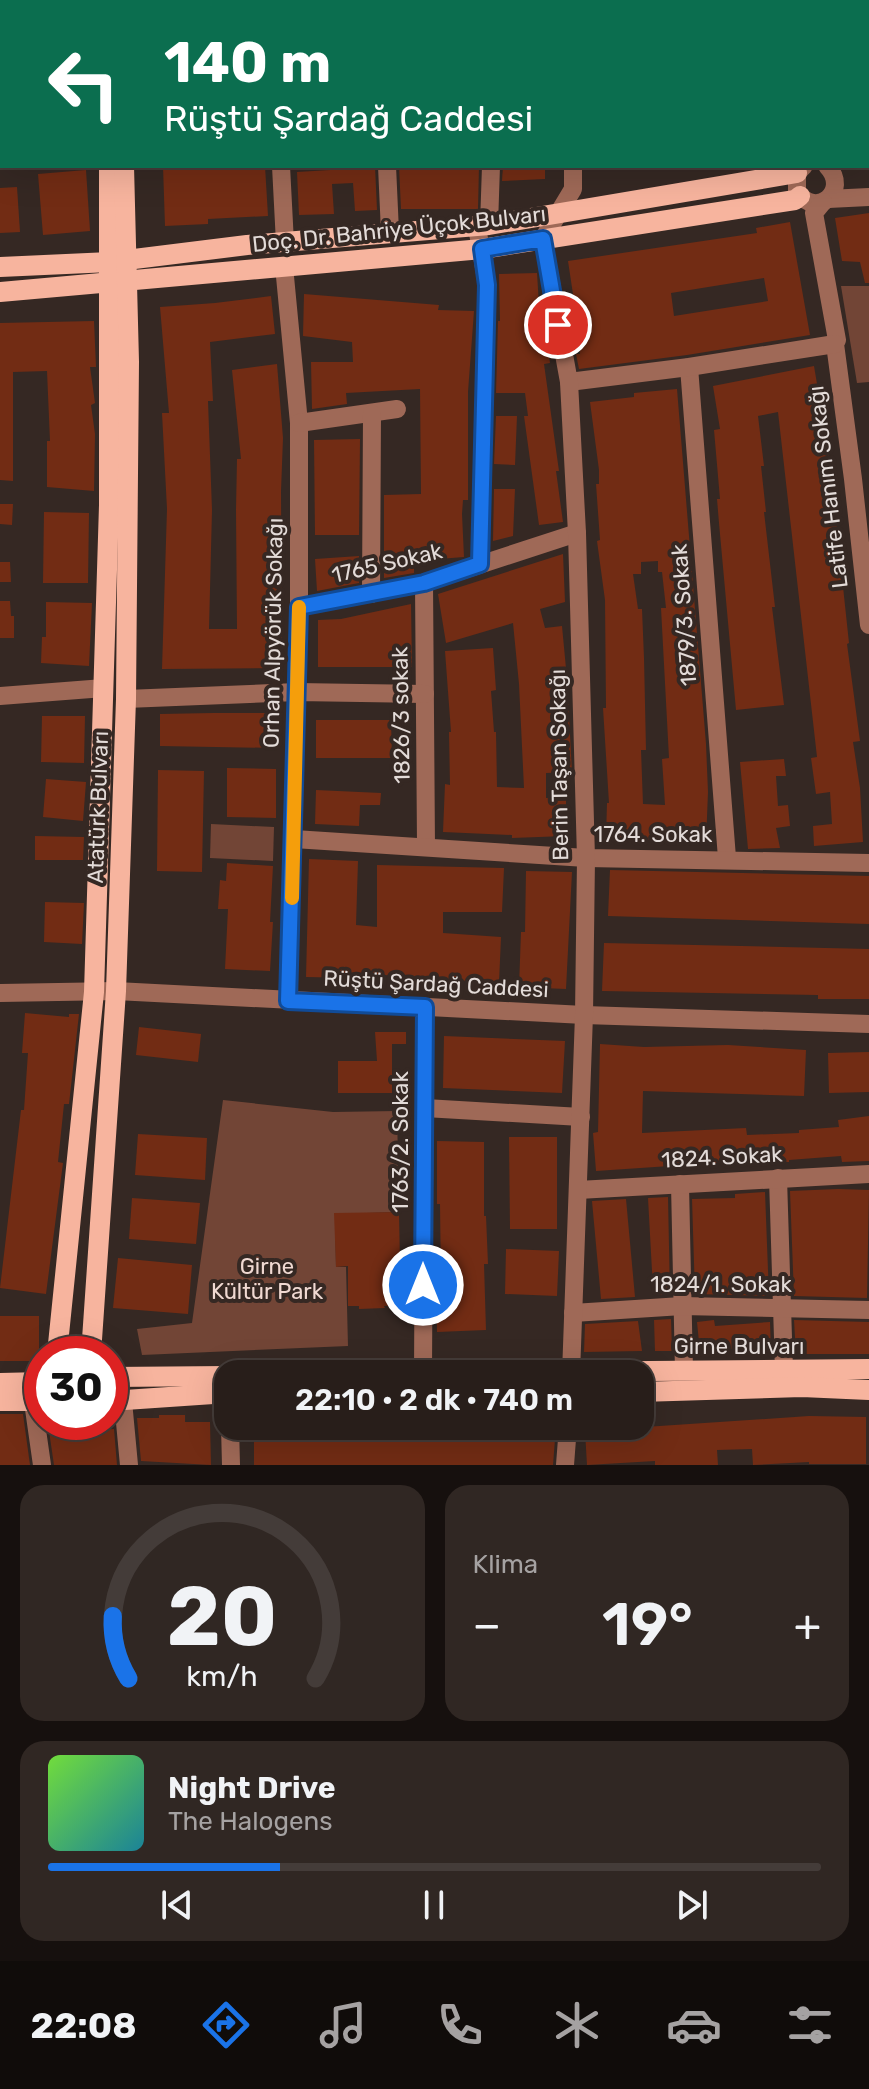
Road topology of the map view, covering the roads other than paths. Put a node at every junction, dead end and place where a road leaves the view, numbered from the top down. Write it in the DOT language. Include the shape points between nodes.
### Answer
graph roads {
  1 [pos="109,168"];
  2 [pos="124,168"];
  3 [pos="281,168"];
  4 [pos="387,168"];
  5 [pos="491,168"];
  6 [pos="573,168"];
  7 [pos="801,168"];
  8 [pos="828,168"];
  9 [pos="869,197"];
  10 [pos="814,199"];
  11 [pos="560,214"];
  12 [pos="481,226"];
  13 [pos="390,232"];
  14 [pos="543,239"];
  15 [pos="285,243"];
  16 [pos="482,249"];
  17 [pos="284,266"];
  18 [pos="0,267"];
  19 [pos="118,271"];
  20 [pos="0,292"];
  21 [pos="835,344"];
  22 [pos="689,367"];
  23 [pos="569,382"];
  24 [pos="397,409"];
  25 [pos="372,414"];
  26 [pos="299,423"];
  27 [pos="861,478"];
  28 [pos="577,533"];
  29 [pos="480,564"];
  30 [pos="424,583"];
  31 [pos="371,594"];
  32 [pos="299,607"];
  33 [pos="869,625"];
  34 [pos="104,688"];
  35 [pos="297,692"];
  36 [pos="425,694"];
  37 [pos="0,696"];
  38 [pos="126,699"];
  39 [pos="294,839"];
  40 [pos="426,846"];
  41 [pos="586,858"];
  42 [pos="727,858"];
  43 [pos="869,863"];
  44 [pos="116,991"];
  45 [pos="94,992"];
  46 [pos="0,993"];
  47 [pos="288,1001"];
  48 [pos="425,1007"];
  49 [pos="584,1015"];
  50 [pos="869,1024"];
  51 [pos="425,1108"];
  52 [pos="581,1117"];
  53 [pos="869,1174"];
  54 [pos="778,1178"];
  55 [pos="680,1184"];
  56 [pos="578,1190"];
  57 [pos="682,1306"];
  58 [pos="782,1307"];
  59 [pos="869,1310"];
  60 [pos="573,1313"];
  61 [pos="59,1336"];
  62 [pos="92,1336"];
  63 [pos="423,1360"];
  64 [pos="571,1360"];
  65 [pos="869,1369"];
  66 [pos="784,1370"];
  67 [pos="684,1371"];
  68 [pos="654,1372"];
  69 [pos="214,1376"];
  70 [pos="128,1377"];
  71 [pos="24,1382"];
  72 [pos="0,1383"];
  73 [pos="869,1390"];
  74 [pos="654,1392"];
  75 [pos="214,1394"];
  76 [pos="128,1400"];
  77 [pos="0,1401"];
  78 [pos="24,1402"];
  79 [pos="40,1440"];
  80 [pos="124,1440"];
  81 [pos="230,1440"];
  82 [pos="567,1440"];
  83 [pos="42,1465"];
  84 [pos="129,1465"];
  85 [pos="231,1465"];
  86 [pos="565,1465"];
  1 -- 19 [label="main road"];
  2 -- 19 [label="main road"];
  3 -- 15 [label="street"];
  4 -- 13 [label="street"];
  5 -- 12 [label="street"];
  6 -- 11 [label="street" via="573,189"];
  7 -- 10 [label="street" via="795,185"];
  7 -- 11 [label="main road, Doç. Dr. Bahriye Üçok Bulvarı"];
  8 -- 10 [label="street" via="836,182 833,194"];
  9 -- 10 [label="street"];
  10 -- 14 [label="main road, Doç. Dr. Bahriye Üçok Bulvarı"];
  10 -- 21 [label="street, Latife Hanım Sokağı"];
  11 -- 12 [label="main road, Doç. Dr. Bahriye Üçok Bulvarı"];
  11 -- 14 [label="street"];
  12 -- 13 [label="main road, Doç. Dr. Bahriye Üçok Bulvarı"];
  12 -- 16 [label="street"];
  13 -- 15 [label="main road, Doç. Dr. Bahriye Üçok Bulvarı"];
  14 -- 16 [label="main road, Doç. Dr. Bahriye Üçok Bulvarı"];
  14 -- 23 [label="street, Berin Taşan Sokağı"];
  15 -- 19 [label="main road, Doç. Dr. Bahriye Üçok Bulvarı"];
  16 -- 17 [label="main road, Doç. Dr. Bahriye Üçok Bulvarı"];
  16 -- 29 [label="street" via="487,285"];
  17 -- 19 [label="main road, Doç. Dr. Bahriye Üçok Bulvarı"];
  17 -- 26 [label="street, Orhan Alpyörük Sokağı"];
  18 -- 19 [label="main road, Doç. Dr. Bahriye Üçok Bulvarı"];
  19 -- 20 [label="main road, Doç. Dr. Bahriye Üçok Bulvarı"];
  19 -- 34 [label="main road, Atatürk Bulvarı"];
  19 -- 38 [label="main road, Atatürk Bulvarı" via="129,362"];
  21 -- 22 [label="street"];
  21 -- 27 [label="street, Latife Hanım Sokağı"];
  22 -- 23 [label="street"];
  22 -- 42 [label="street, 1879/3. Sokak"];
  23 -- 28 [label="street, Berin Taşan Sokağı"];
  24 -- 25 [label="street"];
  25 -- 26 [label="street"];
  25 -- 31 [label="street"];
  26 -- 32 [label="street, Orhan Alpyörük Sokağı"];
  27 -- 33 [label="street, Latife Hanım Sokağı"];
  28 -- 29 [label="street, 1765 Sokak"];
  28 -- 41 [label="street, Berin Taşan Sokağı"];
  29 -- 30 [label="street, 1765 Sokak"];
  30 -- 31 [label="street, 1765 Sokak"];
  30 -- 36 [label="street, 1826/3 sokak"];
  31 -- 32 [label="street, 1765 Sokak"];
  32 -- 35 [label="street, Orhan Alpyörük Sokağı"];
  34 -- 37 [label="street"];
  34 -- 45 [label="main road, Atatürk Bulvarı"];
  35 -- 36 [label="street"];
  35 -- 38 [label="street"];
  35 -- 39 [label="street, Orhan Alpyörük Sokağı"];
  36 -- 40 [label="street, 1826/3 sokak"];
  38 -- 44 [label="main road, Atatürk Bulvarı"];
  39 -- 40 [label="street, 1764. Sokak"];
  39 -- 47 [label="street, Orhan Alpyörük Sokağı"];
  40 -- 41 [label="street, 1764. Sokak"];
  41 -- 42 [label="street, 1764. Sokak"];
  41 -- 49 [label="street, Berin Taşan Sokağı"];
  42 -- 43 [label="street, 1764. Sokak"];
  44 -- 45 [label="street, Rüştü Şardağ Caddesi"];
  44 -- 47 [label="street, Rüştü Şardağ Caddesi"];
  44 -- 62 [label="main road, Atatürk Bulvarı"];
  45 -- 46 [label="street, Rüştü Şardağ Caddesi"];
  45 -- 61 [label="main road, Atatürk Bulvarı"];
  47 -- 48 [label="street, Rüştü Şardağ Caddesi"];
  48 -- 49 [label="street, Rüştü Şardağ Caddesi"];
  48 -- 51 [label="street, 1763/2. Sokak"];
  49 -- 50 [label="street, Rüştü Şardağ Caddesi"];
  49 -- 52 [label="street, Berin Taşan Sokağı"];
  51 -- 52 [label="street"];
  51 -- 63 [label="street, 1763/2. Sokak"];
  52 -- 56 [label="street, Berin Taşan Sokağı"];
  53 -- 54 [label="street, 1824. Sokak"];
  54 -- 55 [label="street, 1824. Sokak"];
  54 -- 58 [label="street"];
  55 -- 56 [label="street, 1824. Sokak"];
  55 -- 57 [label="street"];
  56 -- 60 [label="street, Berin Taşan Sokağı"];
  57 -- 58 [label="street, 1824/1. Sokak"];
  57 -- 60 [label="street, 1824/1. Sokak"];
  57 -- 67 [label="street"];
  58 -- 59 [label="street, 1824/1. Sokak"];
  58 -- 66 [label="street"];
  60 -- 64 [label="street, Berin Taşan Sokağı"];
  65 -- 66 [label="main road, Girne Bulvarı"];
  66 -- 67 [label="main road, Girne Bulvarı"];
  67 -- 68 [label="main road, Girne Bulvarı"];
  69 -- 70 [label="main road"];
  71 -- 72 [label="main road"];
  73 -- 74 [label="main road, Girne Bulvarı"];
  75 -- 76 [label="main road"];
  77 -- 78 [label="main road"];
  79 -- 83 [label="street"];
  80 -- 84 [label="street"];
  81 -- 85 [label="street"];
  82 -- 86 [label="street"];
}
